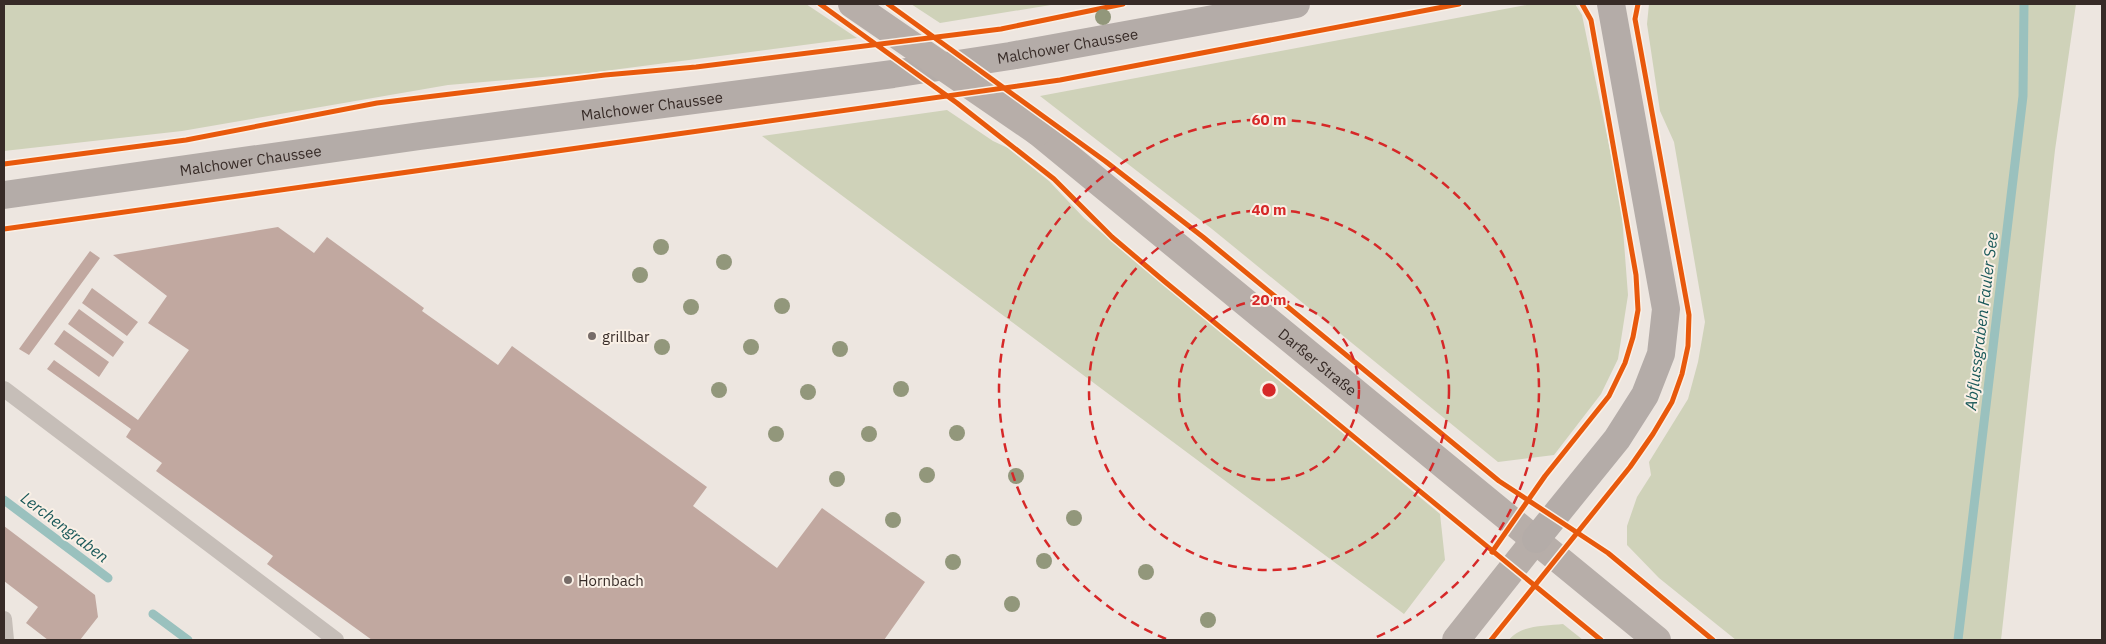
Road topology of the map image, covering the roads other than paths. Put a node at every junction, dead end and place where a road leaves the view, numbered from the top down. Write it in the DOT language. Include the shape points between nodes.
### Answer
graph roads {
  1 [pos="852,4"];
  2 [pos="1296,4"];
  3 [pos="1610,4"];
  4 [pos="4,195"];
  5 [pos="4,389"];
  6 [pos="1536,539"];
  7 [pos="4,619"];
  8 [pos="6,640"];
  9 [pos="336,640"];
  10 [pos="1456,640"];
  11 [pos="1657,640"];
  1 -- 6 [label="main road, Darßer Straße, bridge" via="1038,132"];
  2 -- 4 [label="main road, Malchower Chaussee" via="893,74"];
  3 -- 6 [label="main road" via="1666,309 1661,354 1645,395 1617,439"];
  5 -- 9 [label="lane"];
  6 -- 10 [label="main road"];
  6 -- 11 [label="main road, Darßer Straße"];
  7 -- 8 [label="lane"];
}
